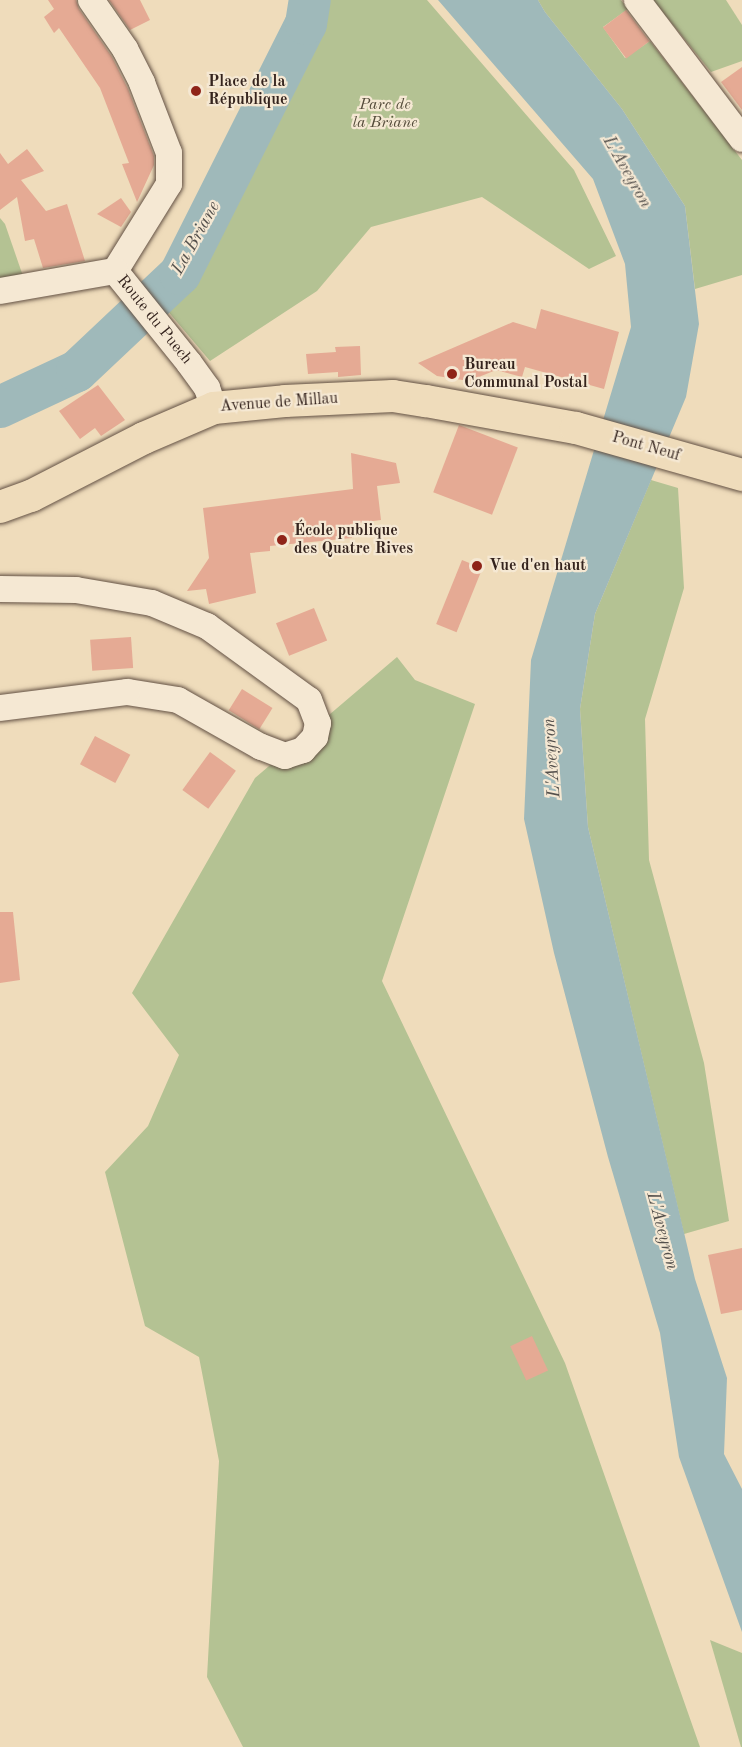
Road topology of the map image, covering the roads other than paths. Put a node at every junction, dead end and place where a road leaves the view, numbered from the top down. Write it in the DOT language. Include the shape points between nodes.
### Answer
graph roads {
  1 [pos="92,0"];
  2 [pos="637,0"];
  3 [pos="742,139"];
  4 [pos="118,276"];
  5 [pos="0,291"];
  6 [pos="214,408"];
  7 [pos="586,430"];
  8 [pos="729,471"];
  9 [pos="0,507"];
  10 [pos="0,588"];
  11 [pos="0,708"];
  1 -- 4 [label="street" via="125,49 169,153 169,184"];
  2 -- 3 [label="street"];
  4 -- 5 [label="street, Route du Puech"];
  4 -- 6 [label="street, Route du Puech" via="207,388"];
  6 -- 7 [label="main road, Avenue de Millau" via="393,396"];
  6 -- 9 [label="main road, Avenue de Millau" via="144,438 31,496"];
  7 -- 8 [label="main road, Pont Neuf"];
  10 -- 11 [label="street" via="76,590 152,603 207,626 309,700 318,723 315,737 303,750 285,756 261,747 178,700 127,692"];
}
